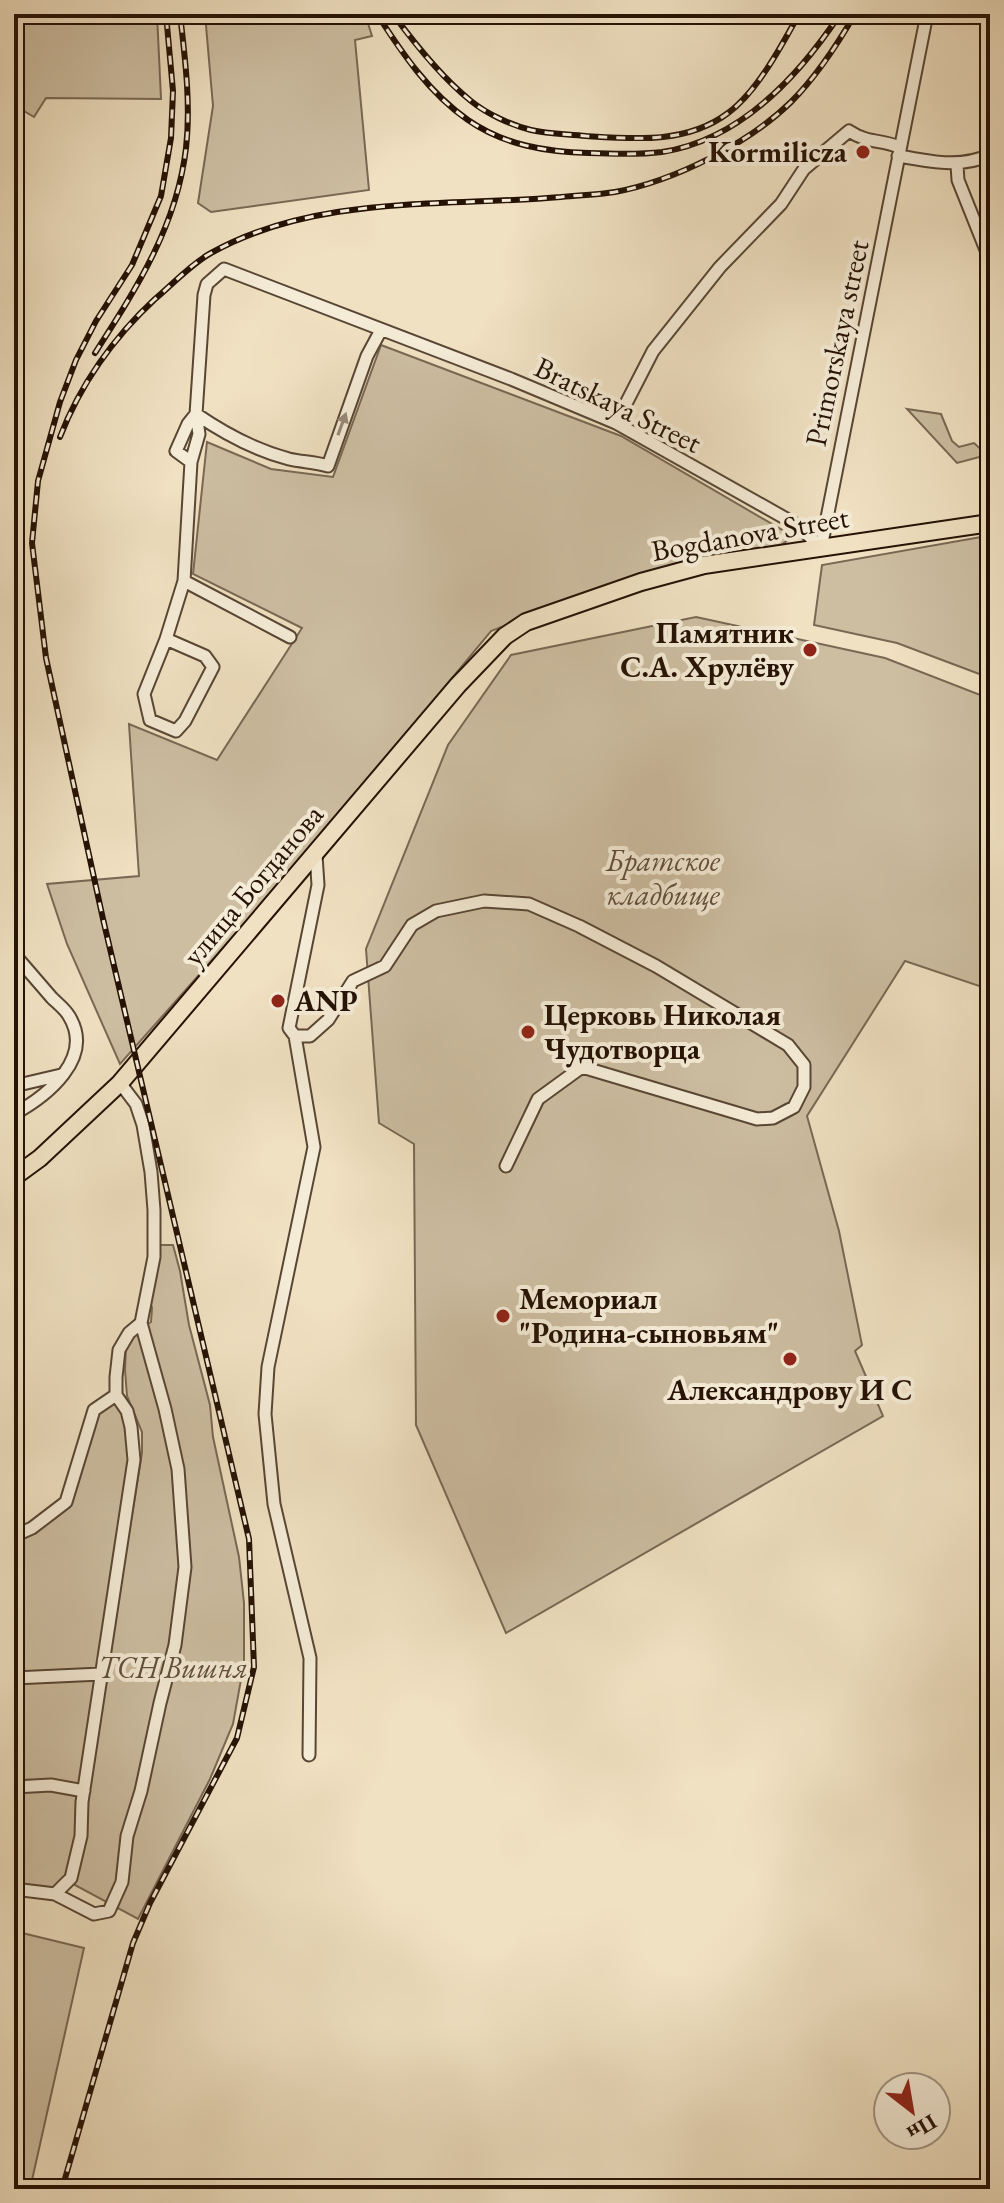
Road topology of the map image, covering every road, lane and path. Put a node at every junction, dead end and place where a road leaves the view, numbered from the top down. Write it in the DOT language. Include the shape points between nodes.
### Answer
graph roads {
  1 [pos="927,14"];
  2 [pos="899,151"];
  3 [pos="990,155"];
  4 [pos="957,165"];
  5 [pos="990,260"];
  6 [pos="381,330"];
  7 [pos="196,414"];
  8 [pos="616,423"];
  9 [pos="191,462"];
  10 [pos="990,523"];
  11 [pos="821,548"];
  12 [pos="184,581"];
  13 [pos="290,637"];
  14 [pos="166,639"];
  15 [pos="316,855"];
  16 [pos="14,954"];
  17 [pos="295,1036"];
  18 [pos="66,1074"];
  19 [pos="120,1083"];
  20 [pos="14,1086"];
  21 [pos="14,1114"];
  22 [pos="506,1166"];
  23 [pos="14,1177"];
  24 [pos="141,1323"];
  25 [pos="116,1395"];
  26 [pos="14,1536"];
  27 [pos="101,1674"];
  28 [pos="14,1678"];
  29 [pos="309,1755"];
  30 [pos="14,1787"];
  31 [pos="84,1791"];
  32 [pos="14,1889"];
  33 [pos="55,1894"];
  1 -- 2 [label="street, Primorskaya street"];
  2 -- 4 [label="street"];
  2 -- 8 [label="street" via="890,143 864,141 849,131 804,169 781,204 720,267 653,351"];
  2 -- 11 [label="street, Primorskaya street"];
  3 -- 4 [label="street"];
  4 -- 5 [label="street"];
  7 -- 6 [label="street, one-way" via="267,453 328,466"];
  6 -- 7 [label="street, Bratskaya Street" via="224,269 207,284 204,295"];
  6 -- 8 [label="street, Bratskaya Street"];
  7 -- 9 [label="street" via="199,434"];
  7 -- 9 [label="street" via="176,451"];
  8 -- 11 [label="street, Bratskaya Street" via="799,526"];
  9 -- 12 [label="street"];
  10 -- 11 [label="main road, Bogdanova Street"];
  11 -- 15 [label="main road, улица Богданова" via="704,565 526,622 505,636 458,685"];
  12 -- 13 [label="street"];
  12 -- 14 [label="street"];
  14 -- 14 [label="street" via="205,656 213,667 176,731 150,720 144,694"];
  15 -- 17 [label="street" via="318,885 289,1028"];
  15 -- 19 [label="main road, улица Богданова"];
  16 -- 18 [label="street" via="69,1016 77,1037"];
  17 -- 22 [label="street" via="310,1036 328,1020 353,981 385,966 412,925 436,911 484,901 529,904 579,926 788,1045 804,1065 804,1087 794,1107 757,1119 582,1067 538,1099"];
  17 -- 29 [label="street" via="314,1147 268,1367 265,1414 274,1504 310,1658"];
  18 -- 20 [label="street"];
  18 -- 21 [label="street"];
  19 -- 23 [label="main road, улица Богданова"];
  19 -- 24 [label="street" via="136,1104 151,1172 154,1257"];
  24 -- 25 [label="street" via="119,1350"];
  24 -- 33 [label="street" via="178,1469 185,1567 175,1645 127,1836 122,1882 109,1911 94,1914"];
  25 -- 26 [label="street" via="94,1410 66,1502"];
  25 -- 27 [label="street" via="127,1411 134,1460"];
  27 -- 28 [label="street"];
  27 -- 31 [label="street"];
  30 -- 31 [label="street" via="51,1785"];
  31 -- 33 [label="street" via="71,1878"];
  32 -- 33 [label="street"];
}
